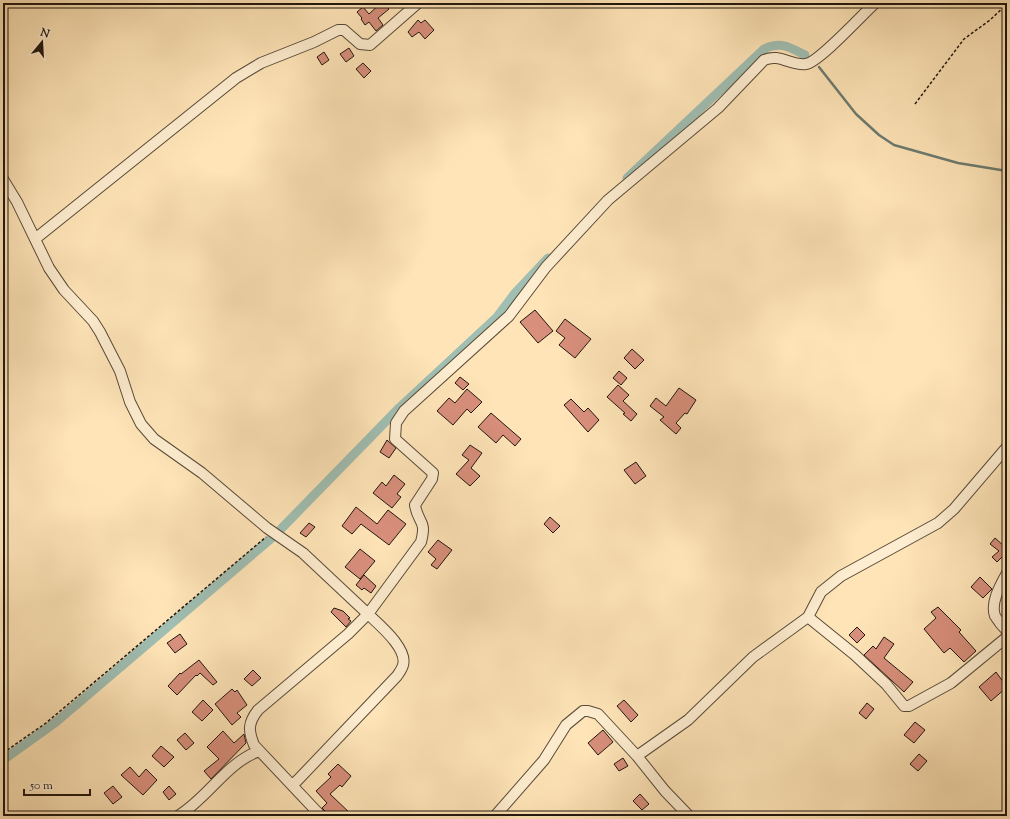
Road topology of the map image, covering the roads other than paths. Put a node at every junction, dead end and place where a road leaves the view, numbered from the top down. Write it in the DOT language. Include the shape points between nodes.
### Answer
graph roads {
  1 [pos="418,3"];
  2 [pos="875,3"];
  3 [pos="3,179"];
  4 [pos="35,239"];
  5 [pos="1007,448"];
  6 [pos="1007,573"];
  7 [pos="368,614"];
  8 [pos="808,617"];
  9 [pos="1007,631"];
  10 [pos="1007,637"];
  11 [pos="259,751"];
  12 [pos="637,756"];
  13 [pos="293,785"];
  14 [pos="178,816"];
  15 [pos="321,816"];
  16 [pos="495,816"];
  17 [pos="689,816"];
  1 -- 4 [label="street" via="370,45 360,44 344,30 338,30 261,63 236,78"];
  2 -- 7 [label="street" via="814,60 806,64 778,57 764,60 718,108 608,200 546,267 509,316 404,411 396,423 395,439 431,469 434,475 415,506 416,514 424,526 421,542"];
  3 -- 4 [label="street"];
  4 -- 7 [label="street" via="49,268 64,290 100,332 120,371 130,402 141,424 154,439 202,473 272,532 303,553"];
  5 -- 8 [label="street" via="954,509 938,523 841,576 821,592"];
  6 -- 9 [label="street" via="994,605 995,615"];
  7 -- 11 [label="street" via="258,710 251,719 249,733"];
  7 -- 13 [label="street" via="399,647 404,664 398,676"];
  8 -- 10 [label="street" via="855,655 886,684 904,706 909,706 951,683"];
  8 -- 12 [label="street" via="753,657 688,720"];
  11 -- 13 [label="street"];
  11 -- 14 [label="street" via="233,767 202,798"];
  12 -- 16 [label="street" via="598,714 583,711 566,725 544,760"];
  12 -- 17 [label="street"];
  13 -- 15 [label="street"];
}
